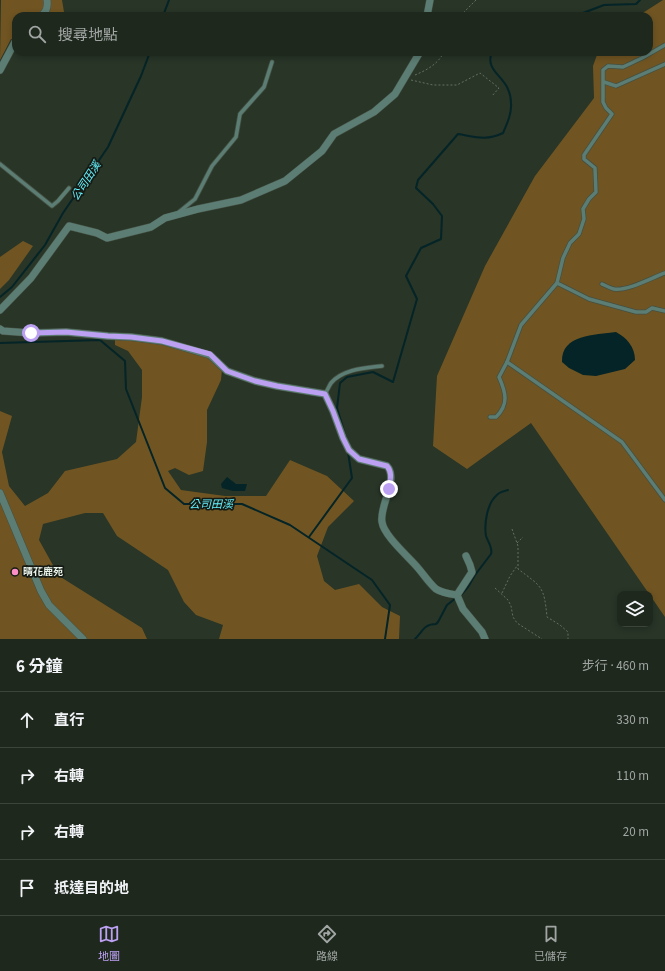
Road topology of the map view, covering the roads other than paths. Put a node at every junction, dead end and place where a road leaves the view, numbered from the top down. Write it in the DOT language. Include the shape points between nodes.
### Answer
graph roads {
  1 [pos="47,0"];
  2 [pos="430,0"];
  3 [pos="45,12"];
  4 [pos="428,12"];
  5 [pos="665,45"];
  6 [pos="12,48"];
  7 [pos="653,52"];
  8 [pos="418,56"];
  9 [pos="646,56"];
  10 [pos="272,62"];
  11 [pos="665,64"];
  12 [pos="0,70"];
  13 [pos="604,82"];
  14 [pos="0,164"];
  15 [pos="69,188"];
  16 [pos="175,215"];
  17 [pos="665,273"];
  18 [pos="557,283"];
  19 [pos="602,284"];
  20 [pos="0,310"];
  21 [pos="665,311"];
  22 [pos="0,329"];
  23 [pos="507,362"];
  24 [pos="382,366"];
  25 [pos="325,394"];
  26 [pos="490,417"];
  27 [pos="0,493"];
  28 [pos="665,500"];
  29 [pos="466,556"];
  30 [pos="458,598"];
  31 [pos="83,639"];
  32 [pos="485,639"];
  1 -- 3 [label="street"];
  2 -- 4 [label="street"];
  5 -- 7 [label="lane"];
  6 -- 12 [label="street"];
  8 -- 16 [label="street" via="395,94 374,112 334,134 322,151 285,181 241,200"];
  9 -- 13 [label="lane" via="622,67 608,66 603,70"];
  10 -- 16 [label="lane" via="264,87 240,114 236,136 212,166 195,199"];
  11 -- 13 [label="lane" via="616,86"];
  13 -- 18 [label="lane" via="603,102 612,114 584,155 584,159 595,168 596,192 583,209 584,219 579,234 570,243 563,258"];
  14 -- 15 [label="lane" via="52,206"];
  16 -- 20 [label="street" via="151,227 107,238 68,226 31,278"];
  17 -- 19 [label="lane" via="622,289 613,289"];
  18 -- 21 [label="lane" via="589,299 636,312 646,312 652,308"];
  18 -- 23 [label="lane" via="521,325"];
  22 -- 25 [label="street" via="162,341 210,354 227,371 255,381"];
  23 -- 26 [label="lane" via="499,377 506,397 502,411 496,417"];
  23 -- 28 [label="lane" via="622,442"];
  24 -- 25 [label="lane" via="341,375 331,383"];
  25 -- 30 [label="street" via="346,444 354,455 390,469 389,489 382,515 383,528 429,582 442,592"];
  27 -- 31 [label="street" via="41,591 49,605"];
  29 -- 30 [label="street" via="472,572"];
  30 -- 32 [label="street"];
}
